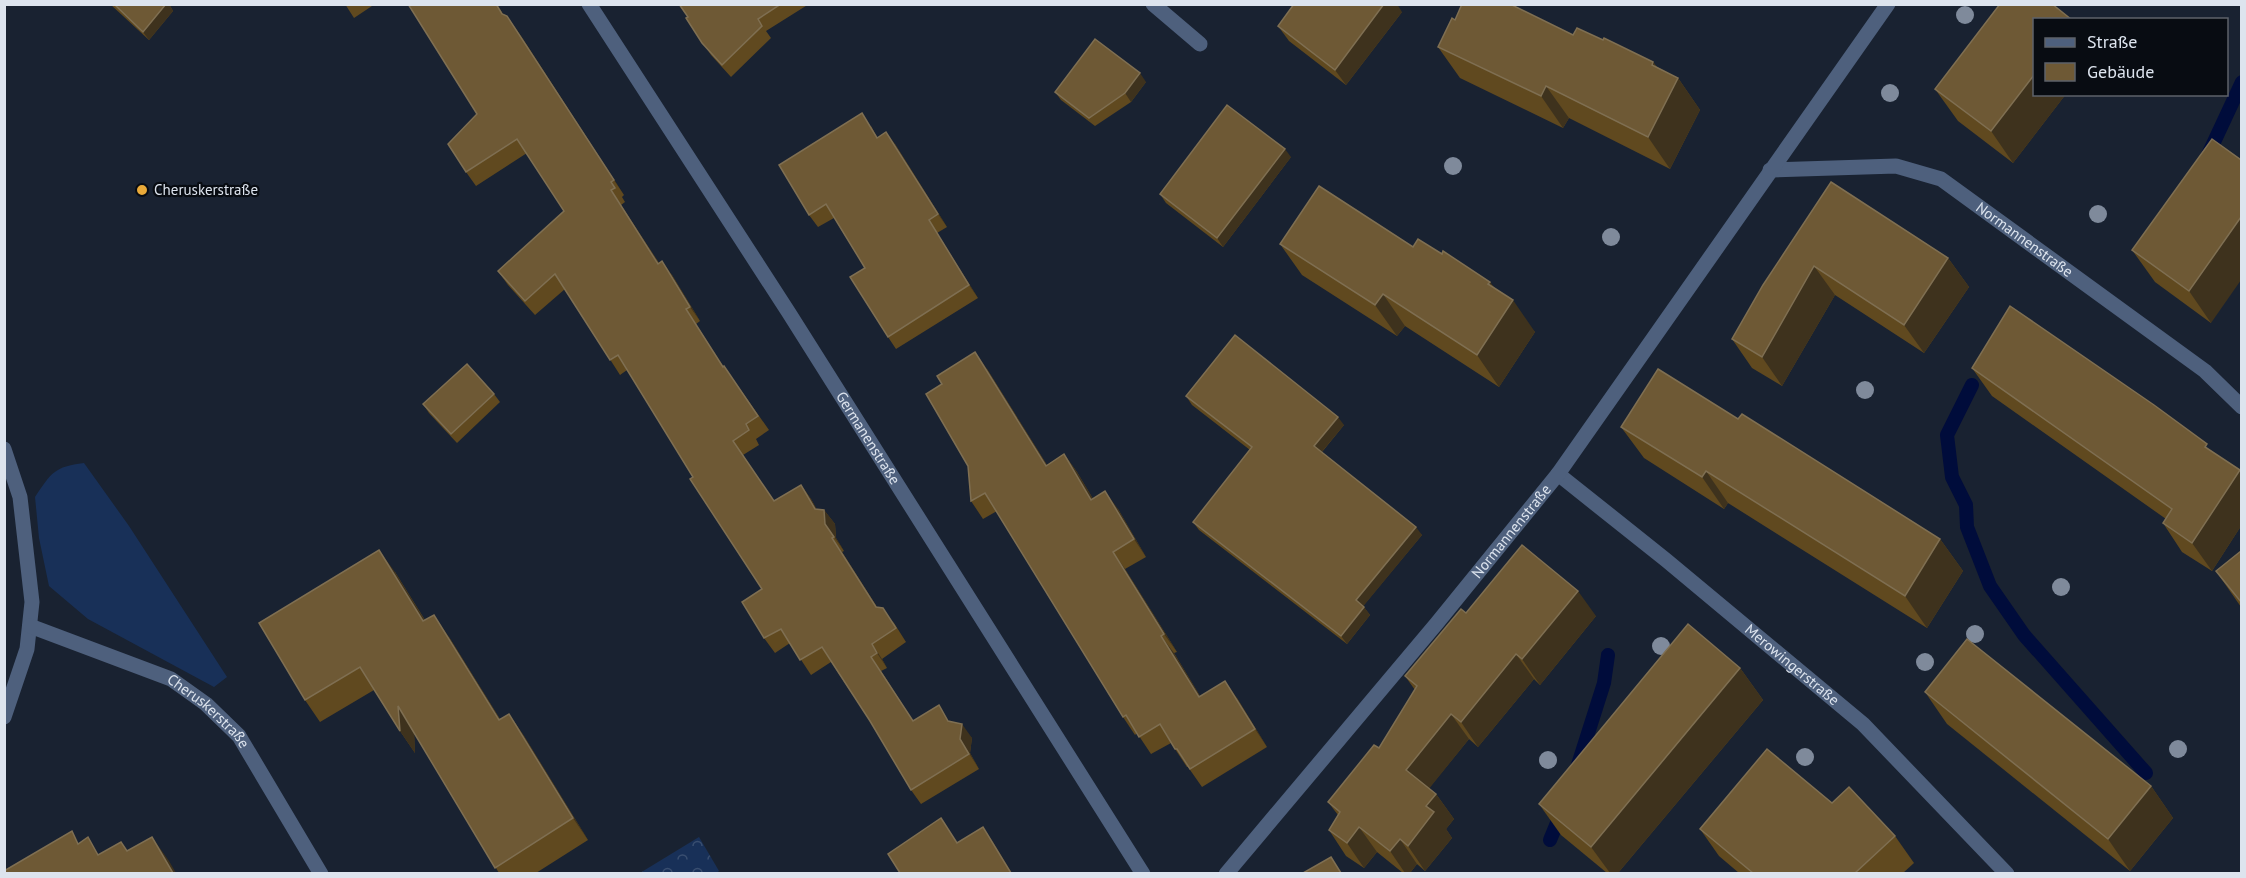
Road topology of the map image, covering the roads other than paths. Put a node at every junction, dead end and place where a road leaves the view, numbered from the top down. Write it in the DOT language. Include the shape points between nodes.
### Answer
graph roads {
  1 [pos="589,4"];
  2 [pos="1153,4"];
  3 [pos="1887,4"];
  4 [pos="1200,44"];
  5 [pos="1770,170"];
  6 [pos="2241,407"];
  7 [pos="4,449"];
  8 [pos="1558,474"];
  9 [pos="30,626"];
  10 [pos="4,717"];
  11 [pos="321,873"];
  12 [pos="1143,873"];
  13 [pos="1226,873"];
  14 [pos="2007,873"];
  1 -- 12 [label="street, Germanenstraße"];
  2 -- 4 [label="street"];
  3 -- 5 [label="street, Normannenstraße"];
  5 -- 6 [label="street, Normannenstraße" via="1896,166 1941,179 2205,371"];
  5 -- 8 [label="street, Normannenstraße"];
  7 -- 9 [label="street" via="20,497 32,602"];
  8 -- 13 [label="street, Normannenstraße"];
  8 -- 14 [label="street, Merowingerstraße" via="1863,724"];
  9 -- 10 [label="street" via="27,649"];
  9 -- 11 [label="street, Cheruskerstraße" via="171,679 206,704 239,736"];
}
